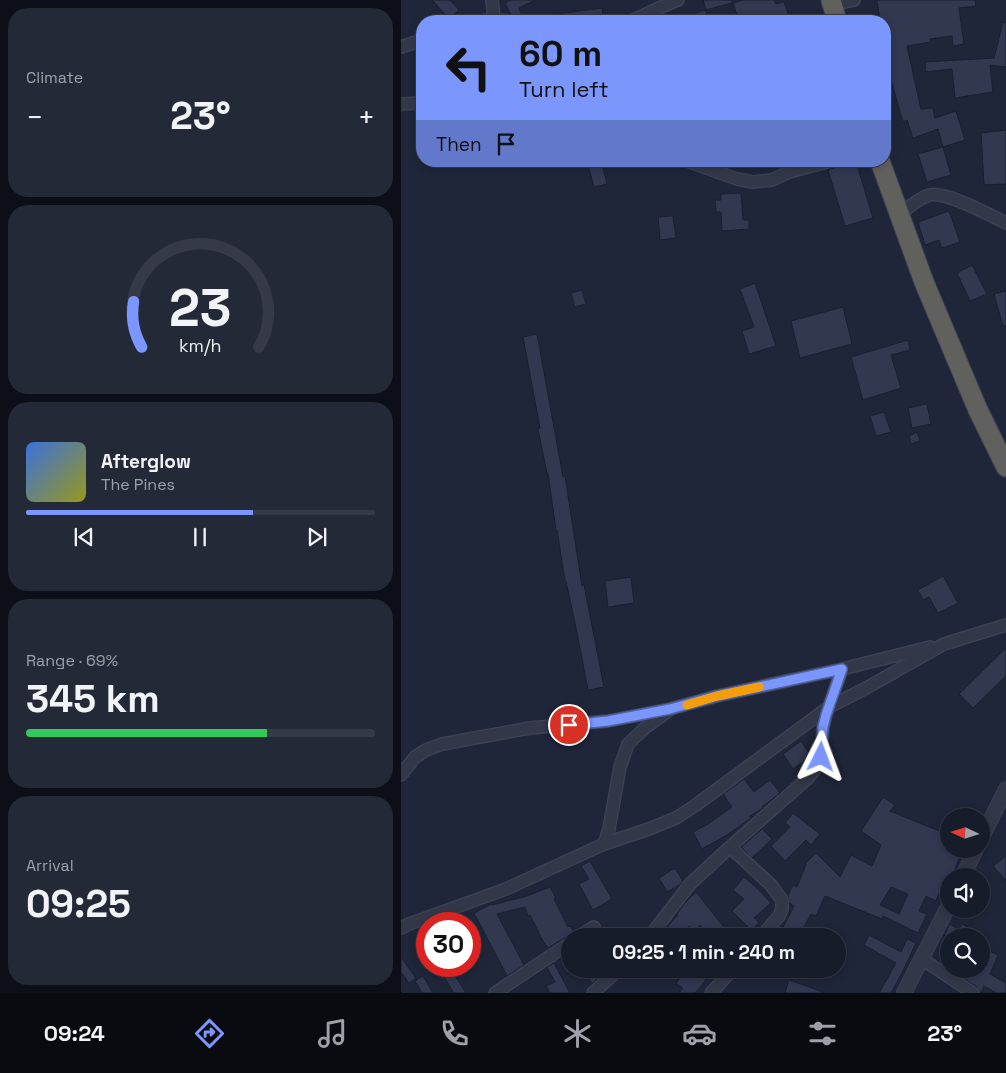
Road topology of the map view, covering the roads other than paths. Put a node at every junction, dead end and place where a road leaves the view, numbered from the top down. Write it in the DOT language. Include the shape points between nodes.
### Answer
graph roads {
  1 [pos="492,0"];
  2 [pos="678,0"];
  3 [pos="855,0"];
  4 [pos="834,8"];
  5 [pos="498,15"];
  6 [pos="643,15"];
  7 [pos="416,42"];
  8 [pos="401,47"];
  9 [pos="416,103"];
  10 [pos="401,104"];
  11 [pos="704,167"];
  12 [pos="808,167"];
  13 [pos="882,167"];
  14 [pos="899,214"];
  15 [pos="1006,223"];
  16 [pos="1006,467"];
  17 [pos="1006,625"];
  18 [pos="944,644"];
  19 [pos="842,669"];
  20 [pos="829,707"];
  21 [pos="670,709"];
  22 [pos="401,775"];
  23 [pos="1006,789"];
  24 [pos="990,821"];
  25 [pos="604,844"];
  26 [pos="730,847"];
  27 [pos="942,918"];
  28 [pos="401,928"];
  29 [pos="656,928"];
  30 [pos="769,928"];
  31 [pos="561,949"];
  32 [pos="922,959"];
  33 [pos="609,978"];
  34 [pos="725,978"];
  35 [pos="495,993"];
  36 [pos="593,993"];
  37 [pos="711,993"];
  38 [pos="904,993"];
  39 [pos="973,993"];
  1 -- 5 [label="street"];
  2 -- 6 [label="street"];
  3 -- 4 [label="street"];
  7 -- 8 [label="street"];
  9 -- 10 [label="street"];
  11 -- 12 [label="street" via="753,182 772,180"];
  13 -- 14 [label="highway"];
  14 -- 15 [label="street" via="929,195 937,195 947,196"];
  14 -- 16 [label="highway" via="950,345"];
  17 -- 18 [label="street"];
  18 -- 19 [label="street"];
  18 -- 20 [label="street"];
  19 -- 20 [label="street"];
  19 -- 21 [label="street"];
  20 -- 25 [label="street" via="676,818"];
  20 -- 26 [label="street" via="817,768"];
  21 -- 22 [label="street" via="442,744 415,757"];
  21 -- 25 [label="street" via="627,744"];
  23 -- 24 [label="street"];
  25 -- 28 [label="street" via="506,889"];
  26 -- 29 [label="street" via="690,884"];
  26 -- 30 [label="street" via="771,885 782,900 779,916"];
  27 -- 32 [label="street"];
  31 -- 35 [label="street"];
  32 -- 38 [label="street"];
  32 -- 39 [label="street"];
  33 -- 36 [label="street"];
  34 -- 37 [label="street"];
}
